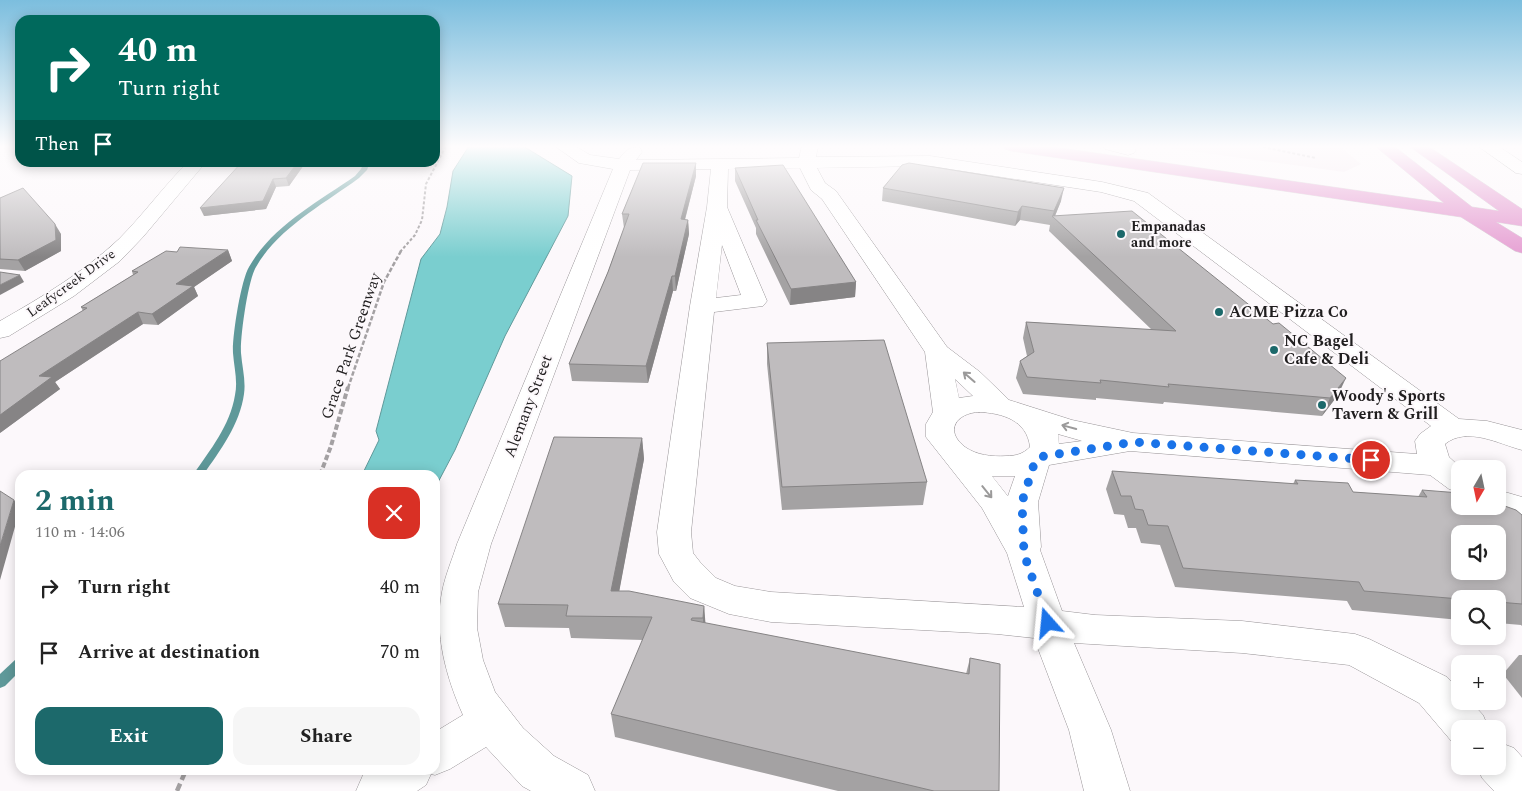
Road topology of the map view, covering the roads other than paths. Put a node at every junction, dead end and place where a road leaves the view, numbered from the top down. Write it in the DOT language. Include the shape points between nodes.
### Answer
graph roads {
  1 [pos="179,183"];
  2 [pos="618,183"];
  3 [pos="719,183"];
  4 [pos="816,183"];
  5 [pos="834,183"];
  6 [pos="1075,183"];
  7 [pos="1263,183"];
  8 [pos="1364,183"];
  9 [pos="1428,183"];
  10 [pos="1469,183"];
  11 [pos="829,194"];
  12 [pos="1442,194"];
  13 [pos="1496,202"];
  14 [pos="1522,206"];
  15 [pos="717,207"];
  16 [pos="1468,213"];
  17 [pos="1522,219"];
  18 [pos="1522,247"];
  19 [pos="702,306"];
  20 [pos="0,331"];
  21 [pos="938,352"];
  22 [pos="998,405"];
  23 [pos="947,413"];
  24 [pos="1026,415"];
  25 [pos="1452,428"];
  26 [pos="1522,441"];
  27 [pos="1134,442"];
  28 [pos="957,454"];
  29 [pos="1037,459"];
  30 [pos="1449,474"];
  31 [pos="1506,503"];
  32 [pos="1522,508"];
  33 [pos="1024,554"];
  34 [pos="1048,623"];
  35 [pos="1460,720"];
  36 [pos="491,721"];
  37 [pos="440,752"];
  38 [pos="1506,771"];
  39 [pos="403,775"];
  40 [pos="1522,790"];
  41 [pos="379,791"];
  42 [pos="572,791"];
  43 [pos="1107,791"];
  1 -- 20 [label="street, Leafycreek Drive" via="109,258"];
  2 -- 36 [label="street, Alemany Street" via="474,544 460,592 458,628 463,660 478,702"];
  3 -- 15 [label="street"];
  4 -- 11 [label="street"];
  5 -- 11 [label="street" via="835,188"];
  6 -- 25 [label="street" via="1141,197"];
  7 -- 16 [label="main road"];
  8 -- 12 [label="main road"];
  9 -- 12 [label="main road"];
  10 -- 13 [label="main road"];
  11 -- 21 [label="street"];
  12 -- 13 [label="main road"];
  12 -- 16 [label="main road"];
  13 -- 14 [label="main road"];
  13 -- 17 [label="main road"];
  15 -- 19 [label="street"];
  15 -- 19 [label="street" via="755,301"];
  16 -- 17 [label="main road"];
  16 -- 18 [label="main road"];
  19 -- 34 [label="street" via="674,532 676,554 687,572 703,588 729,600 771,607"];
  22 -- 21 [label="street, one-way"];
  21 -- 23 [label="street"];
  22 -- 23 [label="street" via="969,404"];
  22 -- 24 [label="street"];
  23 -- 28 [label="street" via="939,428 941,437"];
  27 -- 24 [label="street, one-way"];
  24 -- 29 [label="street" via="1044,433 1046,444"];
  25 -- 26 [label="street" via="1491,431"];
  25 -- 30 [label="street" via="1437,432 1430,441 1430,452"];
  27 -- 29 [label="street"];
  27 -- 30 [label="street"];
  28 -- 29 [label="street" via="972,462 1006,468 1022,466"];
  28 -- 33 [label="street, one-way" via="995,502"];
  29 -- 33 [label="street" via="1022,502"];
  31 -- 32 [label="street"];
  33 -- 34 [label="street"];
  34 -- 35 [label="street" via="1095,630 1242,637 1355,650 1433,690"];
  34 -- 43 [label="street" via="1090,730"];
  36 -- 37 [label="street"];
  36 -- 42 [label="street, Alemany Street" via="538,771"];
  38 -- 40 [label="street"];
  39 -- 41 [label="street"];
}
